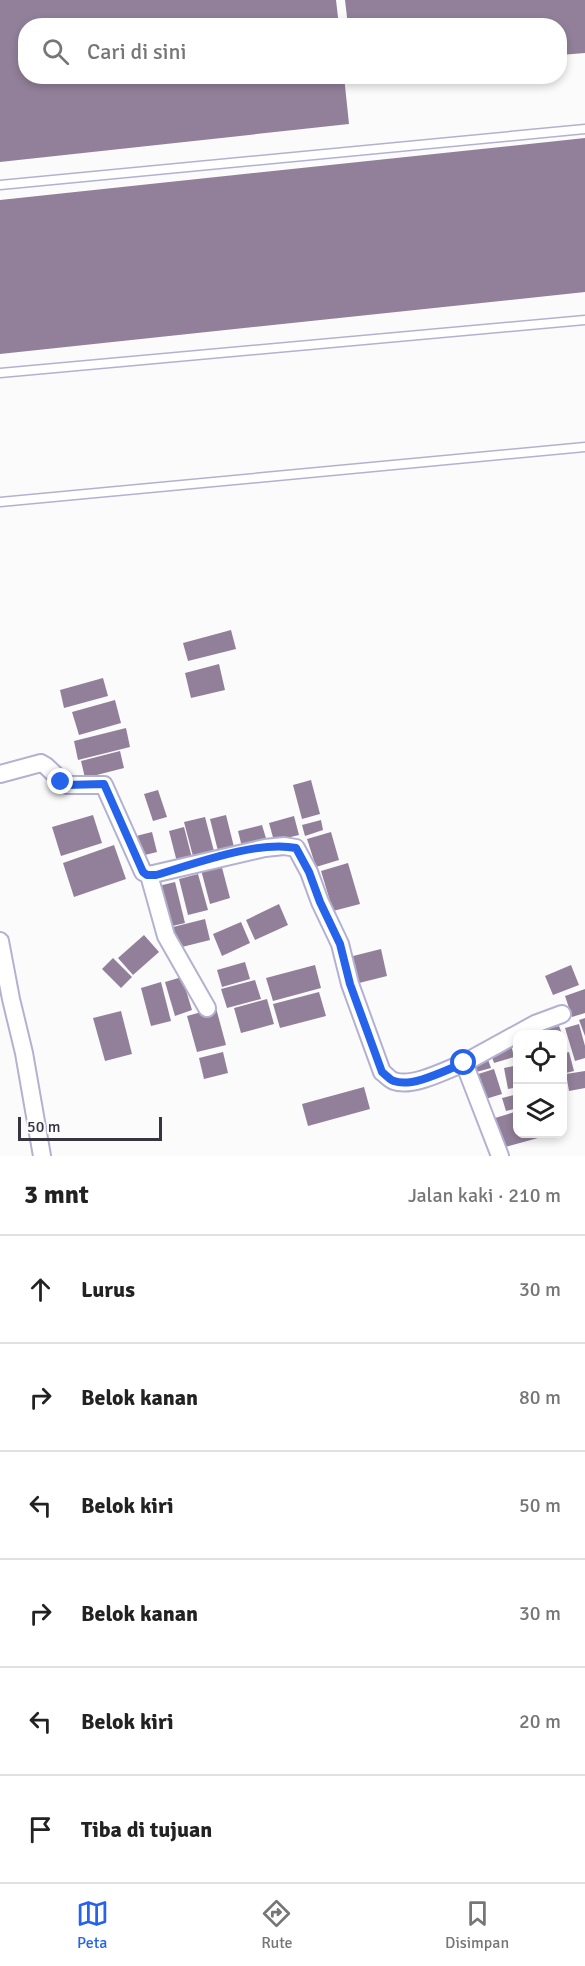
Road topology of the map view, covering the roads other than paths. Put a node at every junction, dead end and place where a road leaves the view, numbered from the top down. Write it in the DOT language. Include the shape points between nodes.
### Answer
graph roads {
  1 [pos="585,129"];
  2 [pos="0,185"];
  3 [pos="585,320"];
  4 [pos="0,373"];
  5 [pos="585,447"];
  6 [pos="0,502"];
  7 [pos="0,774"];
  8 [pos="149,875"];
  9 [pos="0,941"];
  10 [pos="207,1008"];
  11 [pos="562,1014"];
  12 [pos="464,1063"];
  13 [pos="42,1156"];
  14 [pos="500,1156"];
  1 -- 2 [label="lane"];
  3 -- 4 [label="lane"];
  5 -- 6 [label="lane"];
  7 -- 8 [label="street" via="41,763 66,785 104,784 143,872"];
  8 -- 10 [label="street" via="166,936"];
  8 -- 12 [label="street" via="265,848 296,848 340,944 382,1072 393,1081 407,1083"];
  9 -- 13 [label="street"];
  11 -- 12 [label="street" via="535,1024"];
  12 -- 14 [label="street"];
}
